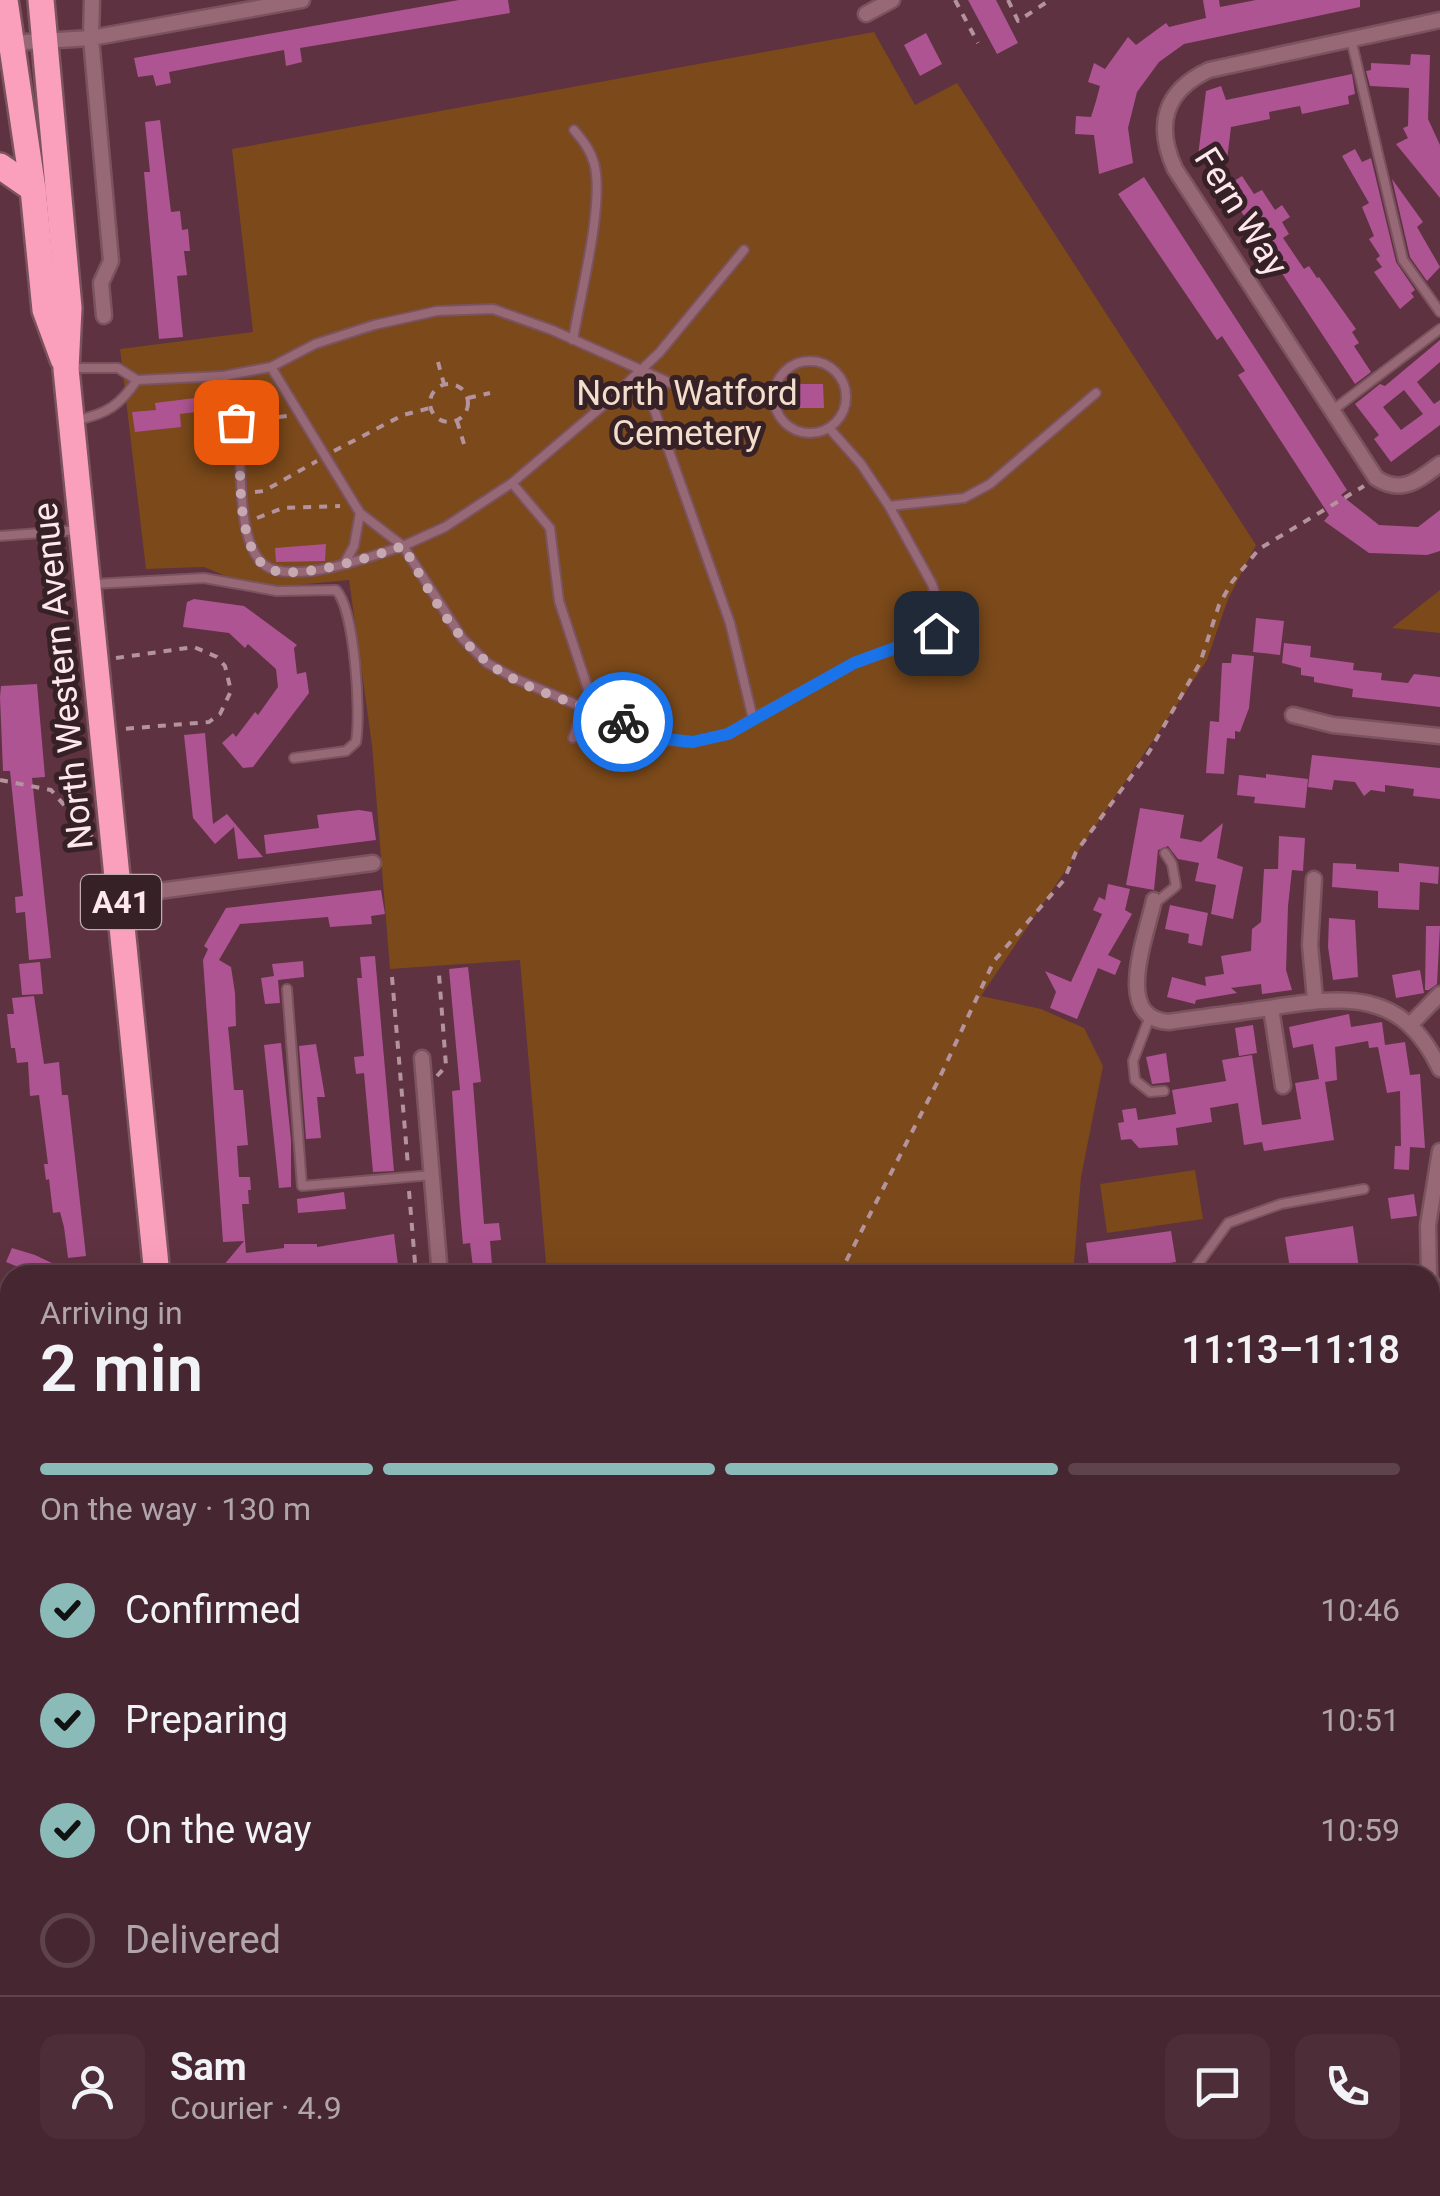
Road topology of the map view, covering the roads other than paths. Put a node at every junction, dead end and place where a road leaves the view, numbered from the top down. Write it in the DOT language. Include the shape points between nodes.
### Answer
graph roads {
  1 [pos="5,0"];
  2 [pos="41,0"];
  3 [pos="92,0"];
  4 [pos="302,0"];
  5 [pos="892,0"];
  6 [pos="866,14"];
  7 [pos="1440,20"];
  8 [pos="91,38"];
  9 [pos="1351,39"];
  10 [pos="45,41"];
  11 [pos="10,53"];
  12 [pos="574,130"];
  13 [pos="0,166"];
  14 [pos="33,189"];
  15 [pos="744,250"];
  16 [pos="1440,312"];
  17 [pos="104,316"];
  18 [pos="1440,329"];
  19 [pos="573,340"];
  20 [pos="272,367"];
  21 [pos="66,368"];
  22 [pos="642,372"];
  23 [pos="224,376"];
  24 [pos="136,380"];
  25 [pos="1096,393"];
  26 [pos="774,399"];
  27 [pos="1333,410"];
  28 [pos="72,421"];
  29 [pos="829,428"];
  30 [pos="1440,464"];
  31 [pos="512,483"];
  32 [pos="888,506"];
  33 [pos="358,509"];
  34 [pos="83,530"];
  35 [pos="0,536"];
  36 [pos="403,546"];
  37 [pos="344,564"];
  38 [pos="88,584"];
  39 [pos="584,705"];
  40 [pos="1293,715"];
  41 [pos="753,719"];
  42 [pos="1440,736"];
  43 [pos="572,738"];
  44 [pos="294,758"];
  45 [pos="1165,852"];
  46 [pos="373,863"];
  47 [pos="1314,879"];
  48 [pos="120,896"];
  49 [pos="1153,902"];
  50 [pos="287,989"];
  51 [pos="1440,994"];
  52 [pos="1315,999"];
  53 [pos="1271,1008"];
  54 [pos="1149,1019"];
  55 [pos="1410,1024"];
  56 [pos="422,1058"];
  57 [pos="1440,1068"];
  58 [pos="1283,1086"];
  59 [pos="1164,1092"];
  60 [pos="1440,1151"];
  61 [pos="432,1175"];
  62 [pos="1364,1189"];
  63 [pos="156,1265"];
  64 [pos="439,1265"];
  65 [pos="1197,1265"];
  66 [pos="1430,1265"];
  1 -- 11 [label="highway, North Western Avenue / A41"];
  2 -- 10 [label="highway, North Western Avenue / A41"];
  3 -- 8 [label="street"];
  4 -- 8 [label="street"];
  5 -- 6 [label="street"];
  7 -- 9 [label="street, Fern Way"];
  8 -- 10 [label="street"];
  8 -- 17 [label="street" via="111,261 102,283"];
  9 -- 16 [label="lane" via="1403,260"];
  9 -- 27 [label="street, Fern Way" via="1209,70 1173,96 1164,120 1175,169"];
  10 -- 11 [label="street" via="25,42"];
  10 -- 21 [label="highway, North Western Avenue / A41" via="69,308"];
  11 -- 14 [label="highway, North Western Avenue / A41"];
  12 -- 19 [label="lane" via="596,166 597,192"];
  13 -- 14 [label="highway"];
  14 -- 21 [label="highway, North Western Avenue / A41" via="44,310"];
  15 -- 22 [label="lane"];
  18 -- 27 [label="lane"];
  19 -- 20 [label="lane" via="493,309 437,311 315,344"];
  19 -- 22 [label="lane"];
  20 -- 23 [label="lane"];
  20 -- 33 [label="lane"];
  21 -- 24 [label="lane" via="118,368"];
  21 -- 28 [label="highway, North Western Avenue / A41"];
  22 -- 26 [label="lane" via="728,399"];
  22 -- 31 [label="lane"];
  22 -- 41 [label="lane" via="730,624"];
  23 -- 24 [label="lane"];
  23 -- 37 [label="lane" via="236,422 244,518 260,561 272,570"];
  24 -- 28 [label="lane" via="104,415"];
  25 -- 32 [label="lane" via="990,484 964,498"];
  26 -- 29 [label="lane" via="793,429"];
  26 -- 29 [label="lane" via="789,368 822,363 840,377 846,399"];
  27 -- 30 [label="street, Fern Way" via="1376,478 1406,486"];
  28 -- 34 [label="highway, North Western Avenue / A41"];
  29 -- 32 [label="lane"];
  31 -- 36 [label="lane"];
  31 -- 39 [label="lane" via="550,528 560,601 589,692"];
  32 -- 41 [label="lane" via="932,584 944,624 936,633 854,663"];
  33 -- 36 [label="lane"];
  33 -- 37 [label="lane" via="354,546"];
  34 -- 35 [label="lane"];
  34 -- 38 [label="highway, North Western Avenue / A41"];
  36 -- 37 [label="lane"];
  36 -- 39 [label="lane" via="462,638 487,663"];
  38 -- 44 [label="lane" via="204,578 342,595 358,699 356,742 346,751"];
  38 -- 48 [label="highway, North Western Avenue / A41"];
  39 -- 41 [label="lane" via="658,738 692,742 728,734"];
  39 -- 43 [label="lane"];
  40 -- 42 [label="street"];
  45 -- 49 [label="lane" via="1176,886"];
  46 -- 48 [label="street"];
  47 -- 52 [label="street"];
  48 -- 63 [label="highway, North Western Avenue / A41"];
  49 -- 54 [label="street" via="1136,992"];
  50 -- 61 [label="lane" via="302,1186"];
  51 -- 55 [label="street"];
  52 -- 53 [label="street"];
  52 -- 55 [label="street" via="1357,999"];
  53 -- 54 [label="street"];
  53 -- 58 [label="street"];
  54 -- 59 [label="lane" via="1133,1060 1135,1080 1150,1092"];
  55 -- 57 [label="street"];
  56 -- 61 [label="street"];
  60 -- 66 [label="street" via="1428,1225"];
  61 -- 64 [label="street"];
  62 -- 65 [label="lane" via="1281,1204 1228,1223"];
}
